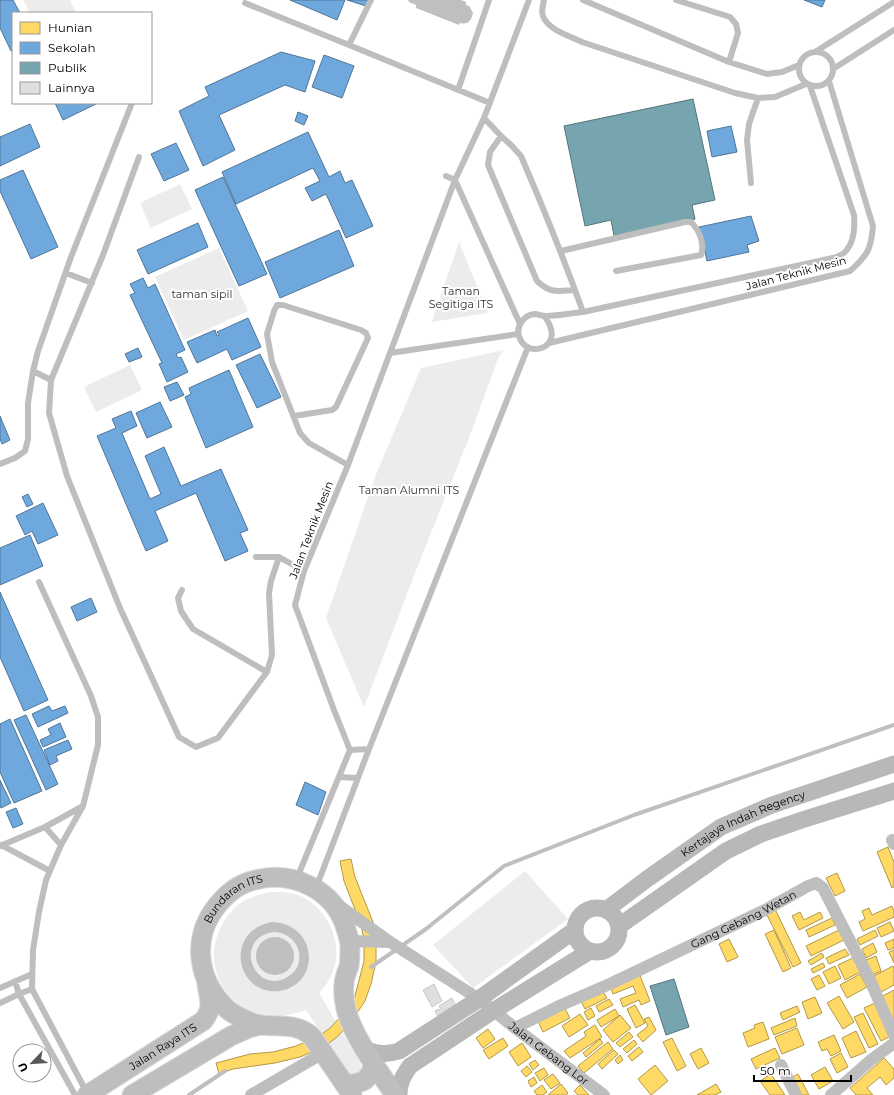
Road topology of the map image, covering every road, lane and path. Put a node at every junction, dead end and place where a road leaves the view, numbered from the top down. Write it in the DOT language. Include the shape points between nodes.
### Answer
graph roads {
  1 [pos="371,0"];
  2 [pos="489,0"];
  3 [pos="529,0"];
  4 [pos="544,0"];
  5 [pos="583,0"];
  6 [pos="676,0"];
  7 [pos="894,2"];
  8 [pos="245,3"];
  9 [pos="894,30"];
  10 [pos="349,45"];
  11 [pos="815,52"];
  12 [pos="729,62"];
  13 [pos="799,65"];
  14 [pos="833,70"];
  15 [pos="829,81"];
  16 [pos="808,85"];
  17 [pos="458,90"];
  18 [pos="758,98"];
  19 [pos="490,103"];
  20 [pos="132,104"];
  21 [pos="484,118"];
  22 [pos="501,136"];
  23 [pos="139,158"];
  24 [pos="446,176"];
  25 [pos="455,180"];
  26 [pos="751,183"];
  27 [pos="561,251"];
  28 [pos="616,271"];
  29 [pos="66,272"];
  30 [pos="92,283"];
  31 [pos="575,290"];
  32 [pos="583,312"];
  33 [pos="545,317"];
  34 [pos="520,324"];
  35 [pos="518,334"];
  36 [pos="549,343"];
  37 [pos="528,347"];
  38 [pos="390,353"];
  39 [pos="33,371"];
  40 [pos="52,380"];
  41 [pos="294,416"];
  42 [pos="0,464"];
  43 [pos="348,466"];
  44 [pos="279,557"];
  45 [pos="256,558"];
  46 [pos="304,571"];
  47 [pos="39,582"];
  48 [pos="182,590"];
  49 [pos="267,672"];
  50 [pos="369,749"];
  51 [pos="350,750"];
  52 [pos="894,764"];
  53 [pos="339,777"];
  54 [pos="357,778"];
  55 [pos="894,791"];
  56 [pos="83,806"];
  57 [pos="45,827"];
  58 [pos="61,845"];
  59 [pos="0,846"];
  60 [pos="50,871"];
  61 [pos="296,880"];
  62 [pos="322,893"];
  63 [pos="606,910"];
  64 [pos="619,926"];
  65 [pos="575,930"];
  66 [pos="350,941"];
  67 [pos="391,943"];
  68 [pos="590,951"];
  69 [pos="32,974"];
  70 [pos="15,981"];
  71 [pos="206,981"];
  72 [pos="0,988"];
  73 [pos="32,990"];
  74 [pos="19,994"];
  75 [pos="479,999"];
  76 [pos="0,1003"];
  77 [pos="493,1011"];
  78 [pos="260,1025"];
  79 [pos="515,1028"];
  80 [pos="894,1035"];
  81 [pos="894,1043"];
  82 [pos="323,1053"];
  83 [pos="370,1057"];
  84 [pos="781,1065"];
  85 [pos="348,1090"];
  86 [pos="844,1091"];
  87 [pos="83,1095"];
  88 [pos="132,1095"];
  89 [pos="251,1095"];
  90 [pos="392,1095"];
  91 [pos="604,1095"];
  92 [pos="796,1095"];
  93 [pos="831,1095"];
  1 -- 10 [label="lane"];
  2 -- 17 [label="lane"];
  3 -- 19 [label="lane, Jalan Teknik Mesin"];
  4 -- 18 [label="lane" via="543,15 547,23 582,42 735,93"];
  5 -- 12 [label="lane"];
  6 -- 12 [label="lane" via="730,17 736,24 738,33"];
  7 -- 11 [label="lane"];
  8 -- 10 [label="lane"];
  9 -- 14 [label="lane"];
  10 -- 17 [label="lane"];
  11 -- 13 [label="lane" via="802,58"];
  11 -- 14 [label="lane" via="824,54 831,61"];
  12 -- 13 [label="lane" via="767,74 782,72"];
  13 -- 16 [label="lane, Jalan Teknik Mesin" via="801,79"];
  14 -- 15 [label="lane"];
  15 -- 16 [label="lane" via="817,87"];
  15 -- 36 [label="lane, Jalan Teknik Mesin" via="874,226 872,244 862,260 850,271"];
  16 -- 18 [label="lane" via="775,97"];
  16 -- 32 [label="lane, Jalan Teknik Mesin" via="854,215 855,229 844,253 833,258"];
  17 -- 19 [label="lane"];
  18 -- 26 [label="lane" via="749,124 747,140"];
  19 -- 21 [label="lane, Jalan Teknik Mesin"];
  20 -- 29 [label="lane"];
  21 -- 22 [label="lane"];
  21 -- 25 [label="lane, Jalan Teknik Mesin"];
  22 -- 27 [label="lane" via="521,156"];
  22 -- 31 [label="lane" via="490,152 488,165 537,281 546,289"];
  23 -- 30 [label="lane"];
  24 -- 25 [label="lane"];
  25 -- 34 [label="lane"];
  25 -- 38 [label="lane, Jalan Teknik Mesin"];
  27 -- 28 [label="lane" via="685,222 691,222 697,228 701,239 701,255"];
  27 -- 31 [label="lane"];
  29 -- 30 [label="lane"];
  29 -- 39 [label="lane"];
  30 -- 40 [label="lane"];
  31 -- 32 [label="lane"];
  32 -- 33 [label="lane, Jalan Teknik Mesin"];
  33 -- 34 [label="lane" via="529,315"];
  33 -- 36 [label="lane" via="552,331"];
  34 -- 35 [label="lane"];
  35 -- 37 [label="lane" via="521,342"];
  35 -- 38 [label="lane"];
  36 -- 37 [label="lane" via="543,348"];
  37 -- 50 [label="lane"];
  38 -- 43 [label="lane, Jalan Teknik Mesin"];
  39 -- 40 [label="lane"];
  39 -- 42 [label="lane" via="25,451 16,458"];
  40 -- 49 [label="lane" via="49,412 67,476 120,608 179,737 196,747 218,738"];
  41 -- 41 [label="lane" via="332,410 336,407 368,338 361,330 277,305 267,334 272,362"];
  41 -- 43 [label="lane" via="300,433 309,443"];
  43 -- 46 [label="lane, Jalan Teknik Mesin"];
  44 -- 45 [label="lane"];
  44 -- 46 [label="lane"];
  44 -- 49 [label="lane" via="269,593 272,655"];
  46 -- 51 [label="lane, Jalan Teknik Mesin" via="295,605"];
  47 -- 56 [label="lane" via="98,717 98,745"];
  48 -- 49 [label="lane" via="178,598 181,611 193,629"];
  50 -- 51 [label="lane"];
  50 -- 54 [label="lane"];
  51 -- 53 [label="lane"];
  52 -- 63 [label="street, Kertajaya Indah Regency" via="772,805 721,827"];
  53 -- 54 [label="lane"];
  53 -- 61 [label="lane"];
  54 -- 62 [label="lane"];
  55 -- 64 [label="street, Kertajaya Indah Regency" via="761,834 711,861"];
  56 -- 57 [label="lane"];
  56 -- 58 [label="lane"];
  57 -- 58 [label="lane"];
  57 -- 59 [label="lane"];
  58 -- 60 [label="lane"];
  59 -- 60 [label="lane"];
  60 -- 69 [label="lane" via="39,912"];
  61 -- 62 [label="main road, Bundaran ITS"];
  61 -- 71 [label="main road, Bundaran ITS" via="266,877 246,882 229,893 212,911 204,928 200,948"];
  62 -- 66 [label="main road, Bundaran ITS" via="338,910"];
  62 -- 67 [label="street"];
  63 -- 64 [label="street" via="614,916"];
  63 -- 65 [label="street" via="589,909 577,921"];
  64 -- 68 [label="street" via="619,935 615,943 599,952"];
  65 -- 68 [label="street" via="578,941"];
  65 -- 75 [label="street"];
  66 -- 67 [label="street"];
  66 -- 83 [label="main road, Bundaran ITS" via="350,964 344,982 343,996 352,1025"];
  67 -- 75 [label="street"];
  68 -- 77 [label="street"];
  69 -- 70 [label="lane"];
  69 -- 73 [label="lane"];
  70 -- 72 [label="lane"];
  70 -- 74 [label="lane"];
  71 -- 78 [label="main road, Bundaran ITS" via="214,995 229,1010"];
  71 -- 87 [label="main road, Jalan Raya ITS" via="211,1006 203,1021"];
  73 -- 74 [label="lane"];
  73 -- 87 [label="lane"];
  74 -- 76 [label="lane"];
  74 -- 87 [label="lane"];
  75 -- 77 [label="street"];
  75 -- 83 [label="street" via="399,1051"];
  77 -- 79 [label="street, Jalan Gebang Lor"];
  77 -- 90 [label="street" via="410,1066"];
  78 -- 82 [label="main road, Bundaran ITS" via="300,1028 310,1035"];
  78 -- 88 [label="main road" via="231,1036"];
  79 -- 80 [label="street, Gang Gebang Wetan" via="765,910 816,883 823,888 870,980"];
  79 -- 91 [label="street, Jalan Gebang Lor"];
  81 -- 86 [label="street" via="871,1060"];
  82 -- 85 [label="main road, Bundaran ITS"];
  82 -- 89 [label="street"];
  83 -- 85 [label="main road" via="368,1078"];
  83 -- 90 [label="main road, Bundaran ITS"];
  84 -- 92 [label="street"];
  86 -- 93 [label="street"];
}
